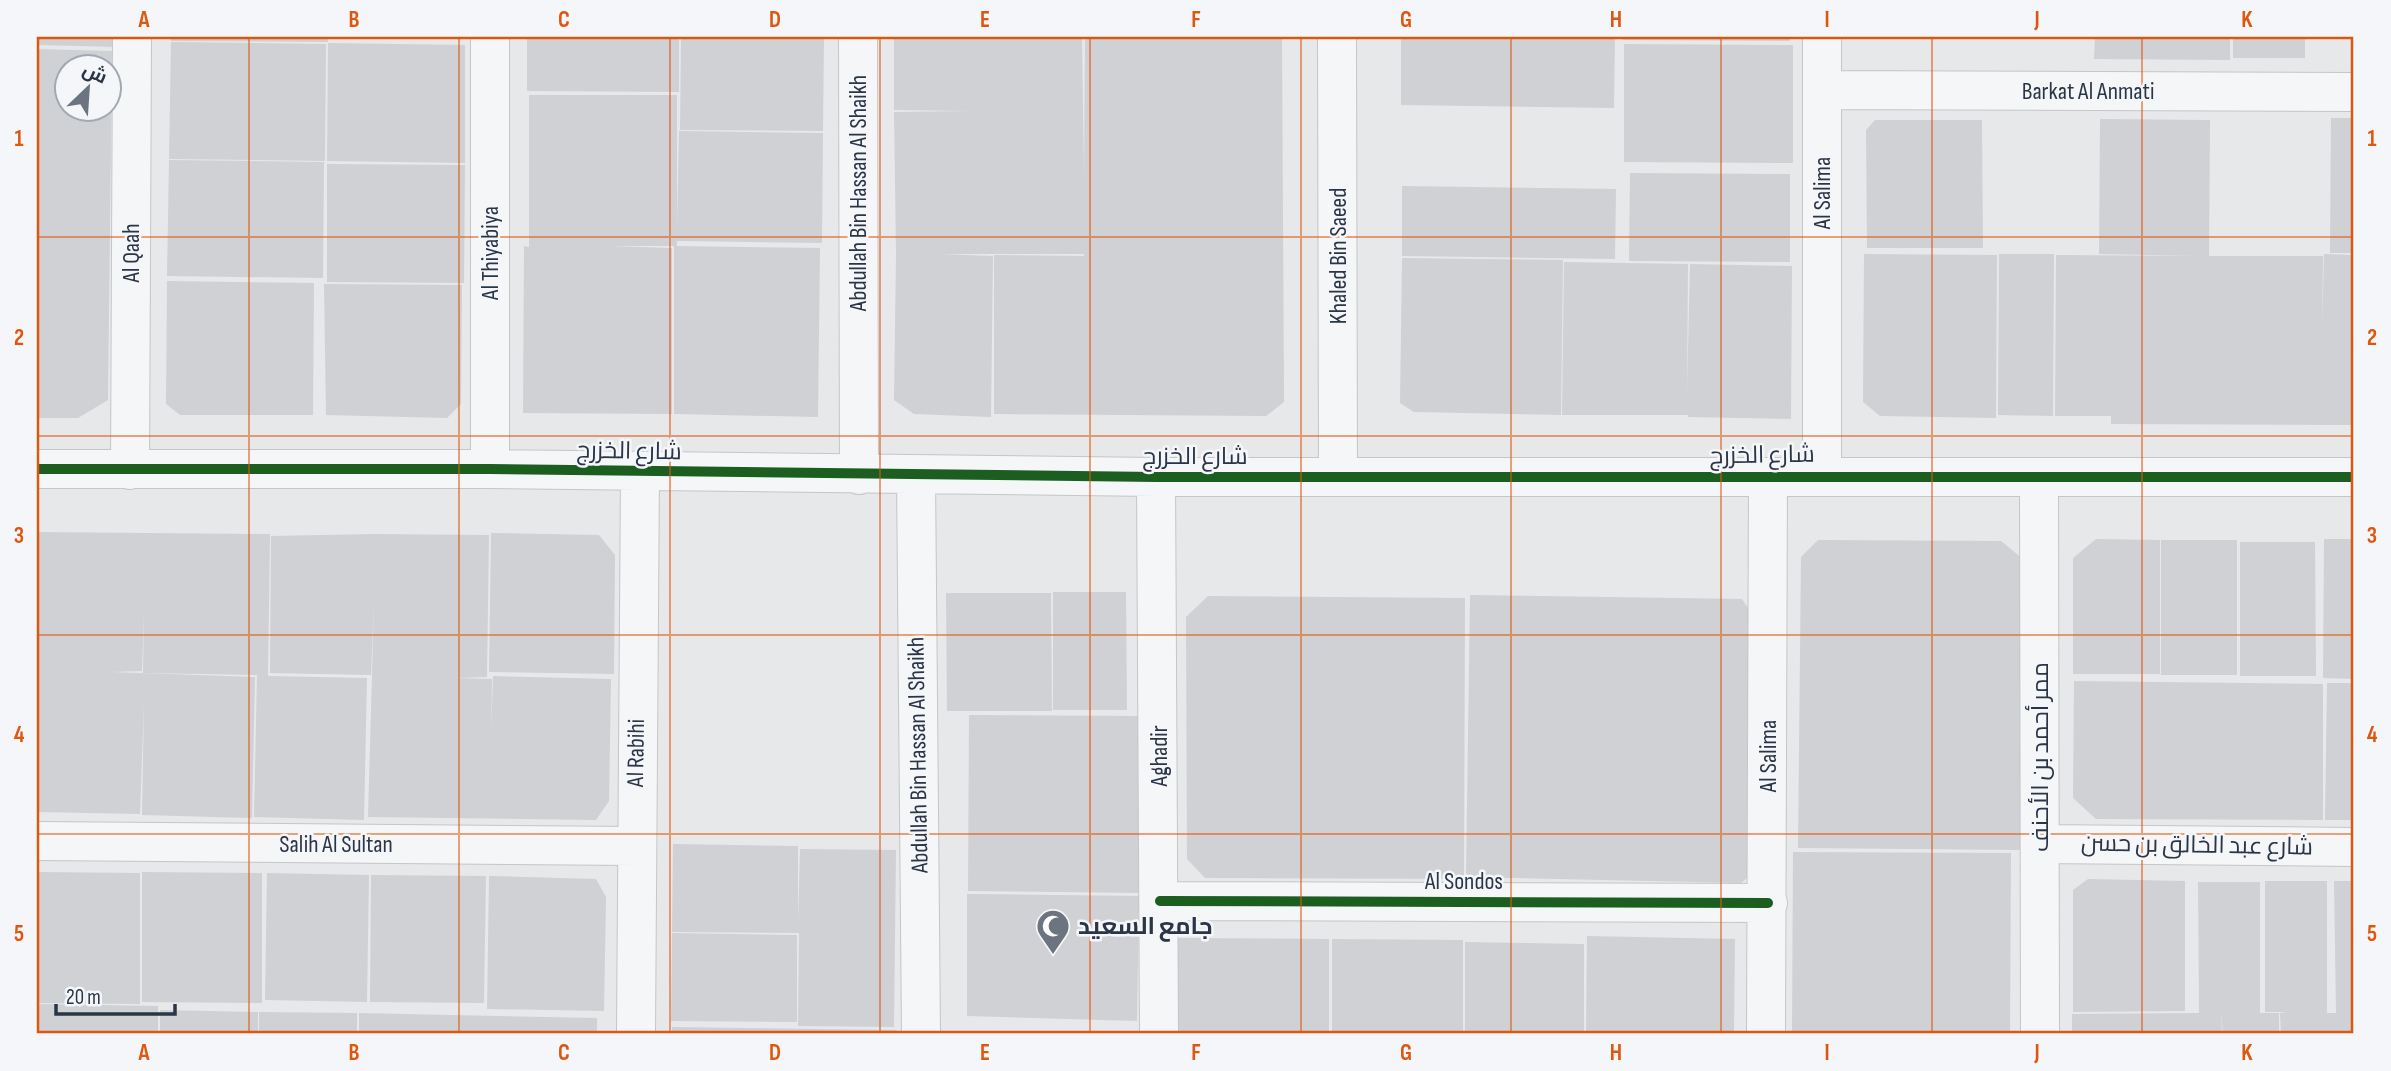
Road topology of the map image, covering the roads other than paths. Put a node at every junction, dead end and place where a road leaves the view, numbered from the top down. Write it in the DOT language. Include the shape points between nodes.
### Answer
graph roads {
  1 [pos="132,37"];
  2 [pos="489,37"];
  3 [pos="858,37"];
  4 [pos="1337,37"];
  5 [pos="1822,37"];
  6 [pos="1822,90"];
  7 [pos="2354,92"];
  8 [pos="37,469"];
  9 [pos="490,469"];
  10 [pos="130,470"];
  11 [pos="640,472"];
  12 [pos="859,475"];
  13 [pos="916,475"];
  14 [pos="1822,475"];
  15 [pos="1338,476"];
  16 [pos="1156,477"];
  17 [pos="1768,477"];
  18 [pos="2354,478"];
  19 [pos="2039,479"];
  20 [pos="37,841"];
  21 [pos="2040,844"];
  22 [pos="635,846"];
  23 [pos="2354,847"];
  24 [pos="1160,901"];
  25 [pos="1768,903"];
  26 [pos="636,1034"];
  27 [pos="921,1034"];
  28 [pos="1159,1034"];
  29 [pos="1766,1034"];
  30 [pos="2040,1034"];
  1 -- 10 [label="street, Al Qaah"];
  2 -- 9 [label="street, Al Thiyabiya"];
  3 -- 12 [label="street, Abdullah Bin Hassan Al Shaikh"];
  4 -- 15 [label="street, Khaled Bin Saeed"];
  5 -- 6 [label="street, Al Salima"];
  6 -- 7 [label="street, Barkat Al Anmati"];
  6 -- 14 [label="street, Al Salima"];
  8 -- 10 [label="street, شارع الخزرج"];
  9 -- 10 [label="street, شارع الخزرج"];
  9 -- 11 [label="street, شارع الخزرج"];
  11 -- 12 [label="street, شارع الخزرج"];
  11 -- 22 [label="street, Al Rabihi"];
  12 -- 13 [label="street, شارع الخزرج"];
  13 -- 16 [label="street, شارع الخزرج"];
  13 -- 27 [label="street, Abdullah Bin Hassan Al Shaikh"];
  14 -- 17 [label="street, شارع الخزرج"];
  14 -- 19 [label="street, شارع الخزرج"];
  15 -- 16 [label="street, شارع الخزرج"];
  15 -- 17 [label="street, شارع الخزرج"];
  16 -- 24 [label="street, Aghadir"];
  17 -- 25 [label="street, Al Salima"];
  18 -- 19 [label="street, شارع الخزرج"];
  19 -- 21 [label="street, ممر أحمد بن الأحنف"];
  20 -- 22 [label="street, Salih Al Sultan"];
  21 -- 23 [label="street, شارع عبد الخالق بن حسن"];
  21 -- 30 [label="street, ممر أحمد بن الأحنف"];
  22 -- 26 [label="street, Al Rabihi"];
  24 -- 25 [label="street, Al Sondos"];
  24 -- 28 [label="street, Aghadir"];
  25 -- 29 [label="street, Al Salima"];
}
